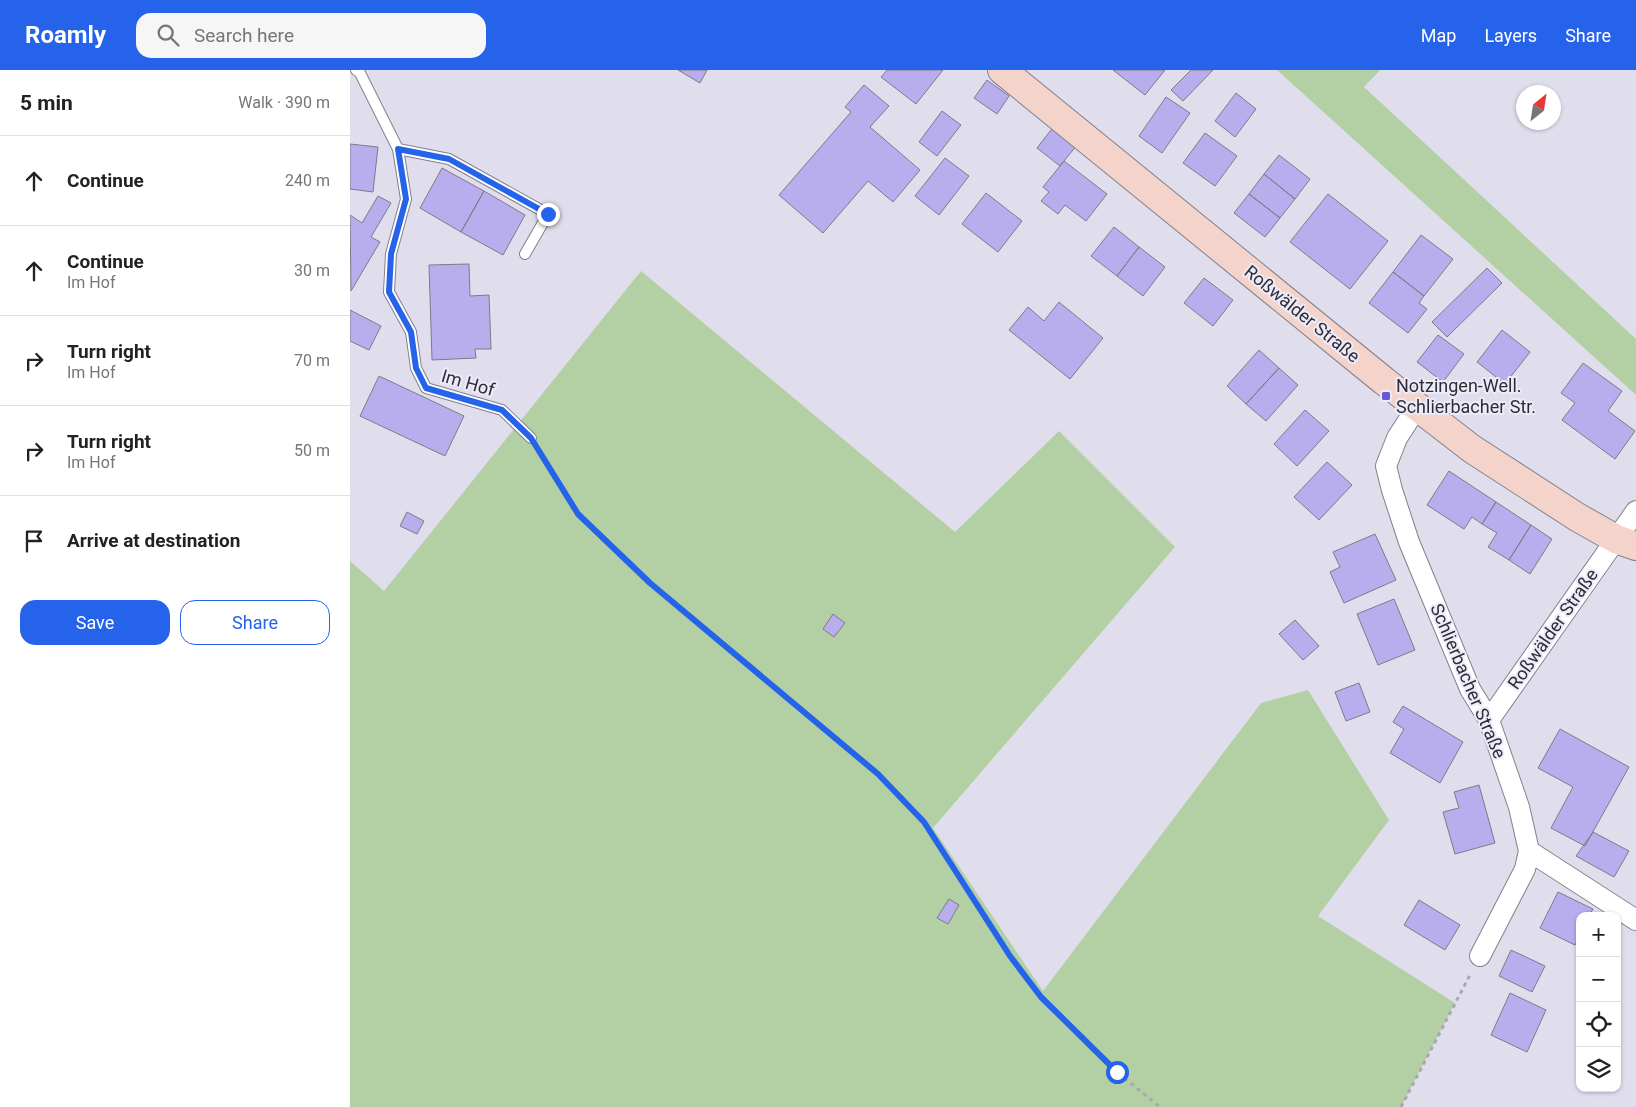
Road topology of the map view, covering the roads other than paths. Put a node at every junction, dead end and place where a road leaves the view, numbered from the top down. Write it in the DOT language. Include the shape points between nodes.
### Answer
graph roads {
  1 [pos="356,70"];
  2 [pos="1002,70"];
  3 [pos="398,149"];
  4 [pos="525,254"];
  5 [pos="1417,407"];
  6 [pos="531,438"];
  7 [pos="1636,511"];
  8 [pos="1626,542"];
  9 [pos="1489,720"];
  10 [pos="1529,851"];
  11 [pos="1636,920"];
  12 [pos="1480,956"];
  1 -- 3 [label="lane, Im Hof"];
  2 -- 5 [label="street, Roßwälder Straße"];
  3 -- 4 [label="lane" via="449,159 548,214"];
  3 -- 6 [label="lane, Im Hof" via="406,199 391,254 389,292 411,332 416,368 426,388 502,410"];
  5 -- 8 [label="street, Roßwälder Straße" via="1513,478"];
  5 -- 9 [label="street, Schlierbacher Straße" via="1397,438 1386,466 1409,542 1466,680"];
  7 -- 8 [label="street, Roßwälder Straße"];
  8 -- 9 [label="street, Roßwälder Straße"];
  9 -- 10 [label="street, Schlierbacher Straße" via="1519,807"];
  10 -- 11 [label="street"];
  10 -- 12 [label="street, Schlierbacher Straße" via="1525,869"];
}
